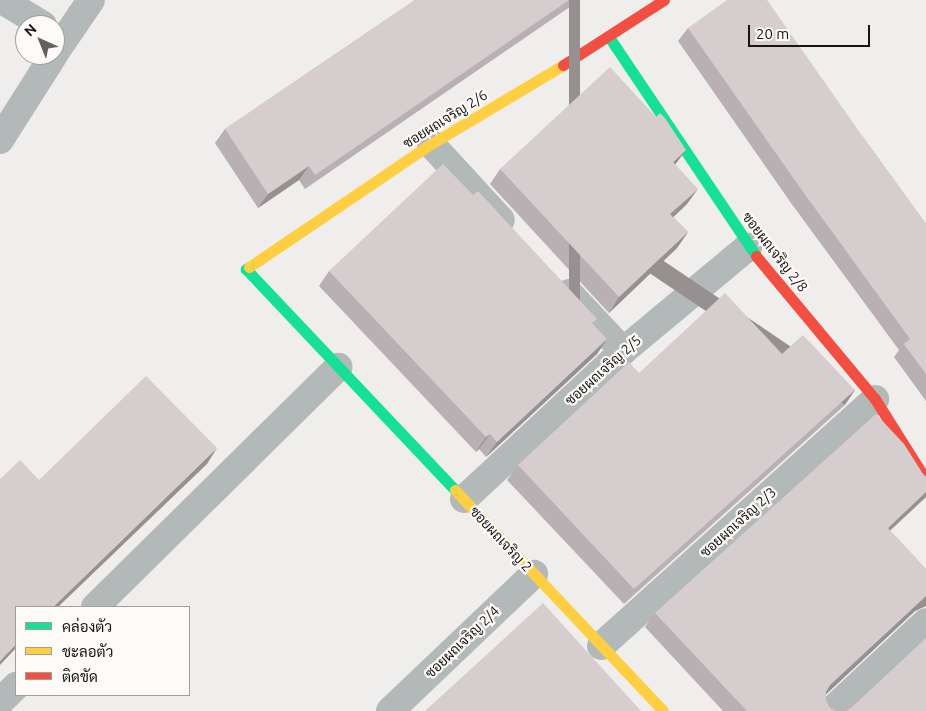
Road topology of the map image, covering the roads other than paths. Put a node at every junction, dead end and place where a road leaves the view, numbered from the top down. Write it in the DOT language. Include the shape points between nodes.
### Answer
graph roads {
  1 [pos="2,0"];
  2 [pos="91,0"];
  3 [pos="664,0"];
  4 [pos="21,15"];
  5 [pos="65,29"];
  6 [pos="609,37"];
  7 [pos="41,65"];
  8 [pos="0,140"];
  9 [pos="430,144"];
  10 [pos="517,237"];
  11 [pos="748,247"];
  12 [pos="246,269"];
  13 [pos="550,272"];
  14 [pos="623,351"];
  15 [pos="338,366"];
  16 [pos="875,399"];
  17 [pos="926,480"];
  18 [pos="464,500"];
  19 [pos="534,574"];
  20 [pos="97,606"];
  21 [pos="926,622"];
  22 [pos="601,646"];
  23 [pos="15,687"];
  24 [pos="0,702"];
  25 [pos="390,711"];
  26 [pos="663,711"];
  27 [pos="831,711"];
  1 -- 4 [label="street"];
  2 -- 5 [label="street"];
  3 -- 6 [label="street, ซอยผถเจริญ 2/6"];
  6 -- 9 [label="street, ซอยผถเจริญ 2/6"];
  6 -- 11 [label="street, ซอยผถเจริญ 2/8"];
  7 -- 8 [label="street"];
  9 -- 10 [label="street"];
  9 -- 12 [label="street, ซอยผถเจริญ 2/6"];
  11 -- 14 [label="street, ซอยผถเจริญ 2/5"];
  11 -- 16 [label="street, ซอยผถเจริญ 2/8"];
  12 -- 15 [label="street, ซอยผถเจริญ 2"];
  13 -- 14 [label="street"];
  14 -- 18 [label="street, ซอยผถเจริญ 2/5"];
  15 -- 18 [label="street, ซอยผถเจริญ 2"];
  15 -- 20 [label="street"];
  16 -- 17 [label="street, ซอยผถเจริญ 2/8"];
  16 -- 22 [label="street, ซอยผถเจริญ 2/3"];
  18 -- 19 [label="street, ซอยผถเจริญ 2"];
  19 -- 22 [label="street, ซอยผถเจริญ 2"];
  19 -- 25 [label="street, ซอยผถเจริญ 2/4"];
  21 -- 27 [label="street"];
  22 -- 26 [label="street, ซอยผถเจริญ 2"];
  23 -- 24 [label="street"];
}
